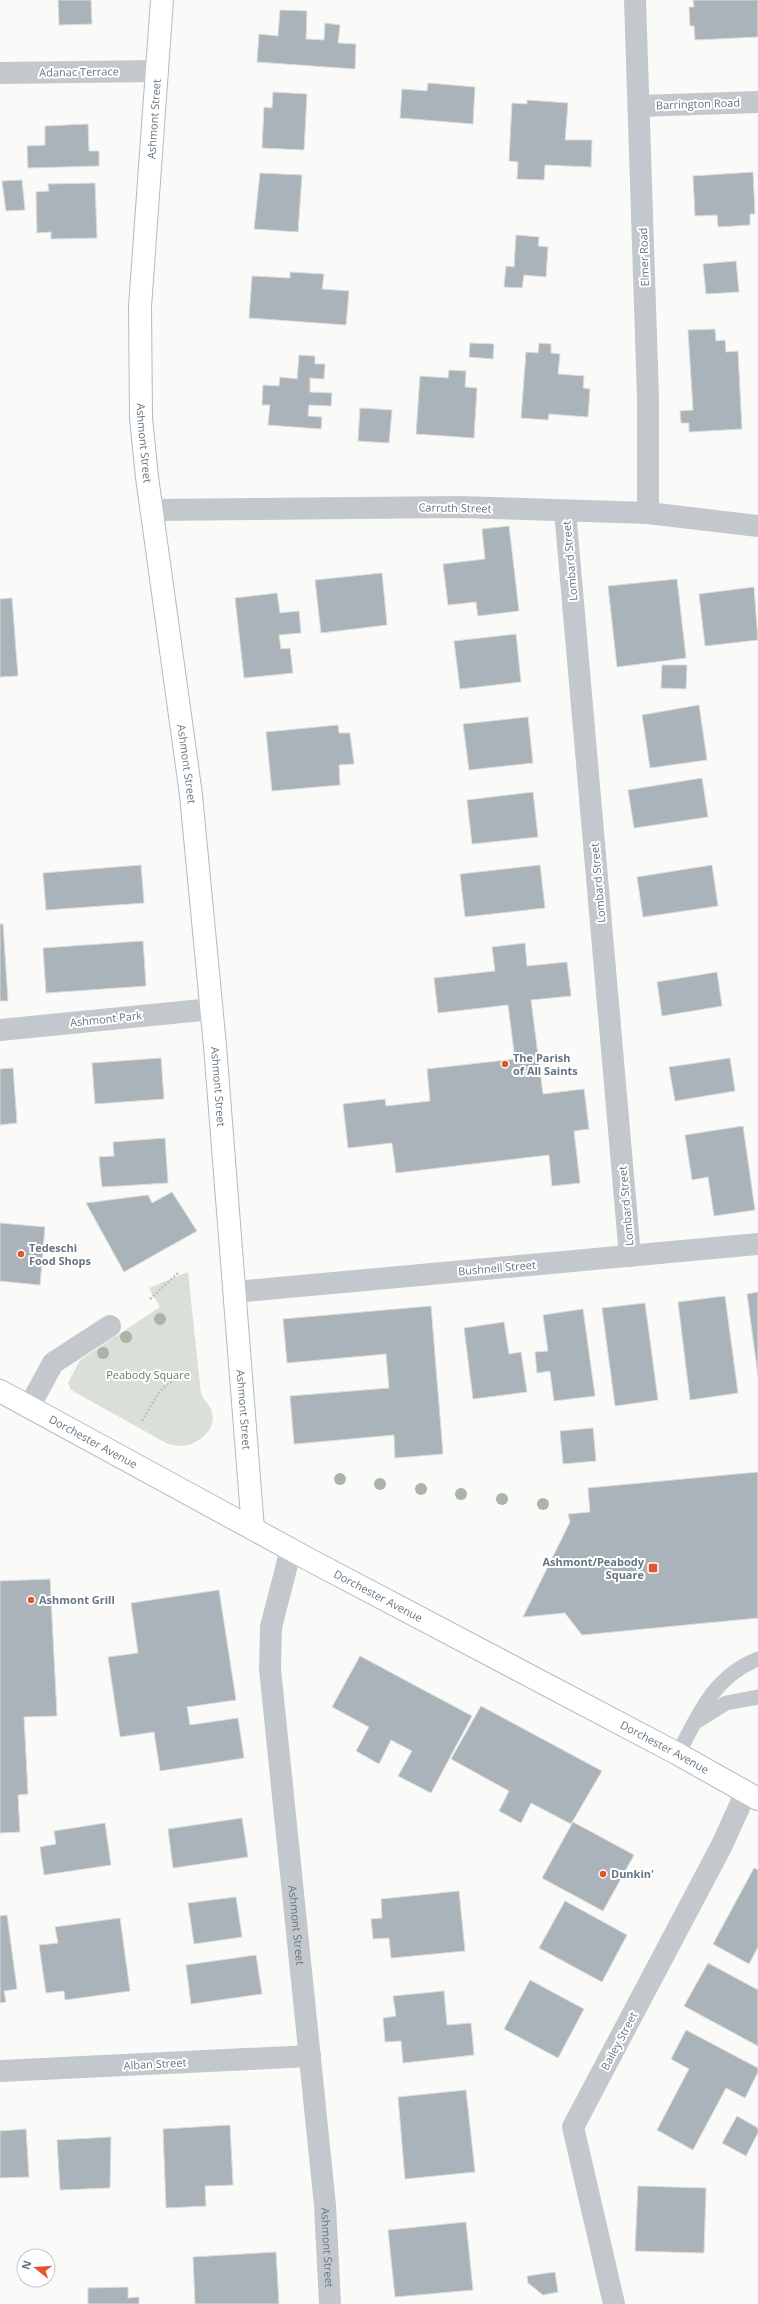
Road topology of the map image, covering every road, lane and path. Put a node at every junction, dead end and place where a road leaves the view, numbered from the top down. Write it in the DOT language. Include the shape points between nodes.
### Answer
graph roads {
  1 [pos="162,0"];
  2 [pos="635,0"];
  3 [pos="157,71"];
  4 [pos="0,74"];
  5 [pos="758,102"];
  6 [pos="639,106"];
  7 [pos="151,510"];
  8 [pos="565,511"];
  9 [pos="648,513"];
  10 [pos="758,526"];
  11 [pos="212,1009"];
  12 [pos="0,1030"];
  13 [pos="758,1244"];
  14 [pos="630,1256"];
  15 [pos="178,1273"];
  16 [pos="235,1292"];
  17 [pos="150,1300"];
  18 [pos="110,1326"];
  19 [pos="191,1373"];
  20 [pos="0,1391"];
  21 [pos="29,1406"];
  22 [pos="142,1421"];
  23 [pos="253,1529"];
  24 [pos="291,1550"];
  25 [pos="758,1659"];
  26 [pos="758,1697"];
  27 [pos="693,1725"];
  28 [pos="678,1754"];
  29 [pos="752,1795"];
  30 [pos="310,2056"];
  31 [pos="0,2072"];
  32 [pos="330,2304"];
  33 [pos="614,2304"];
  1 -- 3 [label="main road, Ashmont Street"];
  2 -- 6 [label="street, Elmer Road"];
  3 -- 4 [label="street, Adanac Terrace"];
  3 -- 7 [label="main road, Ashmont Street" via="140,307 141,418"];
  5 -- 6 [label="street, Barrington Road"];
  6 -- 9 [label="street, Elmer Road" via="648,398"];
  7 -- 8 [label="street, Carruth Street" via="459,507"];
  7 -- 11 [label="main road, Ashmont Street" via="191,795"];
  8 -- 9 [label="street, Carruth Street"];
  8 -- 14 [label="street, Lombard Street"];
  9 -- 10 [label="street, Carruth Street"];
  11 -- 12 [label="street, Ashmont Park"];
  11 -- 16 [label="main road, Ashmont Street"];
  13 -- 14 [label="street, Bushnell Street"];
  14 -- 16 [label="street, Bushnell Street"];
  15 -- 17 [label="path"];
  16 -- 23 [label="main road, Ashmont Street"];
  18 -- 21 [label="street" via="53,1363"];
  19 -- 22 [label="path" via="170,1380"];
  20 -- 21 [label="main road, Dorchester Avenue"];
  21 -- 23 [label="main road, Dorchester Avenue"];
  23 -- 24 [label="main road, Dorchester Avenue"];
  24 -- 28 [label="main road, Dorchester Avenue"];
  24 -- 30 [label="street, Ashmont Street" via="274,1609 270,1662"];
  25 -- 27 [label="lane" via="737,1668 720,1683"];
  26 -- 27 [label="lane" via="718,1706"];
  27 -- 28 [label="lane"];
  28 -- 29 [label="main road, Dorchester Avenue"];
  29 -- 33 [label="street, Bailey Street" via="722,1845 573,2127"];
  30 -- 31 [label="street, Alban Street"];
  30 -- 32 [label="street, Ashmont Street"];
}
